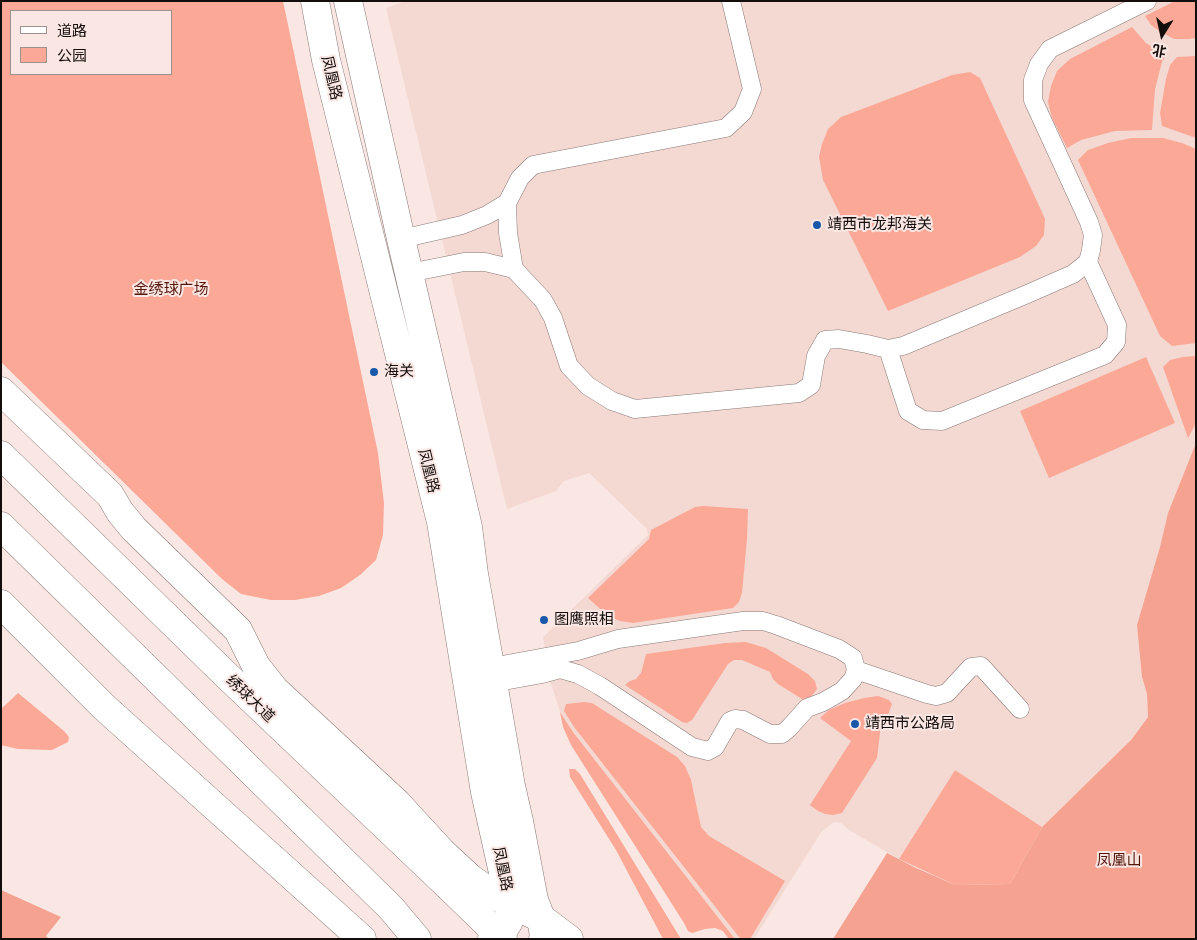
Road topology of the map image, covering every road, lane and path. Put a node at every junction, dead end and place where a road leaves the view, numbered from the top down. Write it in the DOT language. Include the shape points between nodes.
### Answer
graph roads {
  1 [pos="315,1"];
  2 [pos="348,1"];
  3 [pos="731,1"];
  4 [pos="1147,1"];
  5 [pos="507,202"];
  6 [pos="401,240"];
  7 [pos="1088,262"];
  8 [pos="514,269"];
  9 [pos="409,273"];
  10 [pos="888,349"];
  11 [pos="1,391"];
  12 [pos="1,455"];
  13 [pos="1,526"];
  14 [pos="1,604"];
  15 [pos="856,670"];
  16 [pos="492,675"];
  17 [pos="1020,710"];
  18 [pos="510,904"];
  19 [pos="542,929"];
  20 [pos="498,938"];
  21 [pos="362,939"];
  22 [pos="417,939"];
  23 [pos="569,939"];
  1 -- 18 [label="main road, 凤凰路" via="326,60 441,522 485,792"];
  2 -- 6 [label="main road, 凤凰路"];
  3 -- 5 [label="lane" via="752,89 742,112 726,128 533,165 520,178"];
  4 -- 7 [label="lane" via="1050,49 1033,80 1033,100 1093,235"];
  5 -- 6 [label="lane" via="462,225"];
  5 -- 8 [label="lane"];
  6 -- 9 [label="main road, 凤凰路"];
  7 -- 10 [label="lane" via="1073,274 1025,296"];
  7 -- 10 [label="lane" via="1117,324 1116,342 1105,355 942,421 923,420 908,411"];
  8 -- 9 [label="lane" via="485,262 464,262"];
  8 -- 10 [label="lane" via="543,300 553,318 569,366 588,386 612,401 635,409 799,393 811,385 816,356 825,340 839,339"];
  9 -- 16 [label="main road, 凤凰路" via="468,528"];
  11 -- 18 [label="main road" via="110,495 134,529 238,630 256,666 276,690 397,803 470,878"];
  12 -- 20 [label="main road, 绣球大道"];
  13 -- 22 [label="main road" via="391,908"];
  14 -- 21 [label="main road" via="104,707"];
  15 -- 16 [label="lane" via="853,658 839,649 763,621 744,621 618,639"];
  15 -- 16 [label="lane" via="853,680 842,691 807,708 782,734 770,734 735,719 715,747 708,751 692,747 578,674 560,669 542,674"];
  15 -- 17 [label="lane" via="936,696 947,692 971,667 981,666"];
  16 -- 19 [label="main road, 凤凰路" via="511,786"];
  18 -- 19 [label="main road"];
  18 -- 20 [label="main road, 凤凰路" via="509,921"];
  19 -- 23 [label="main road"];
}
